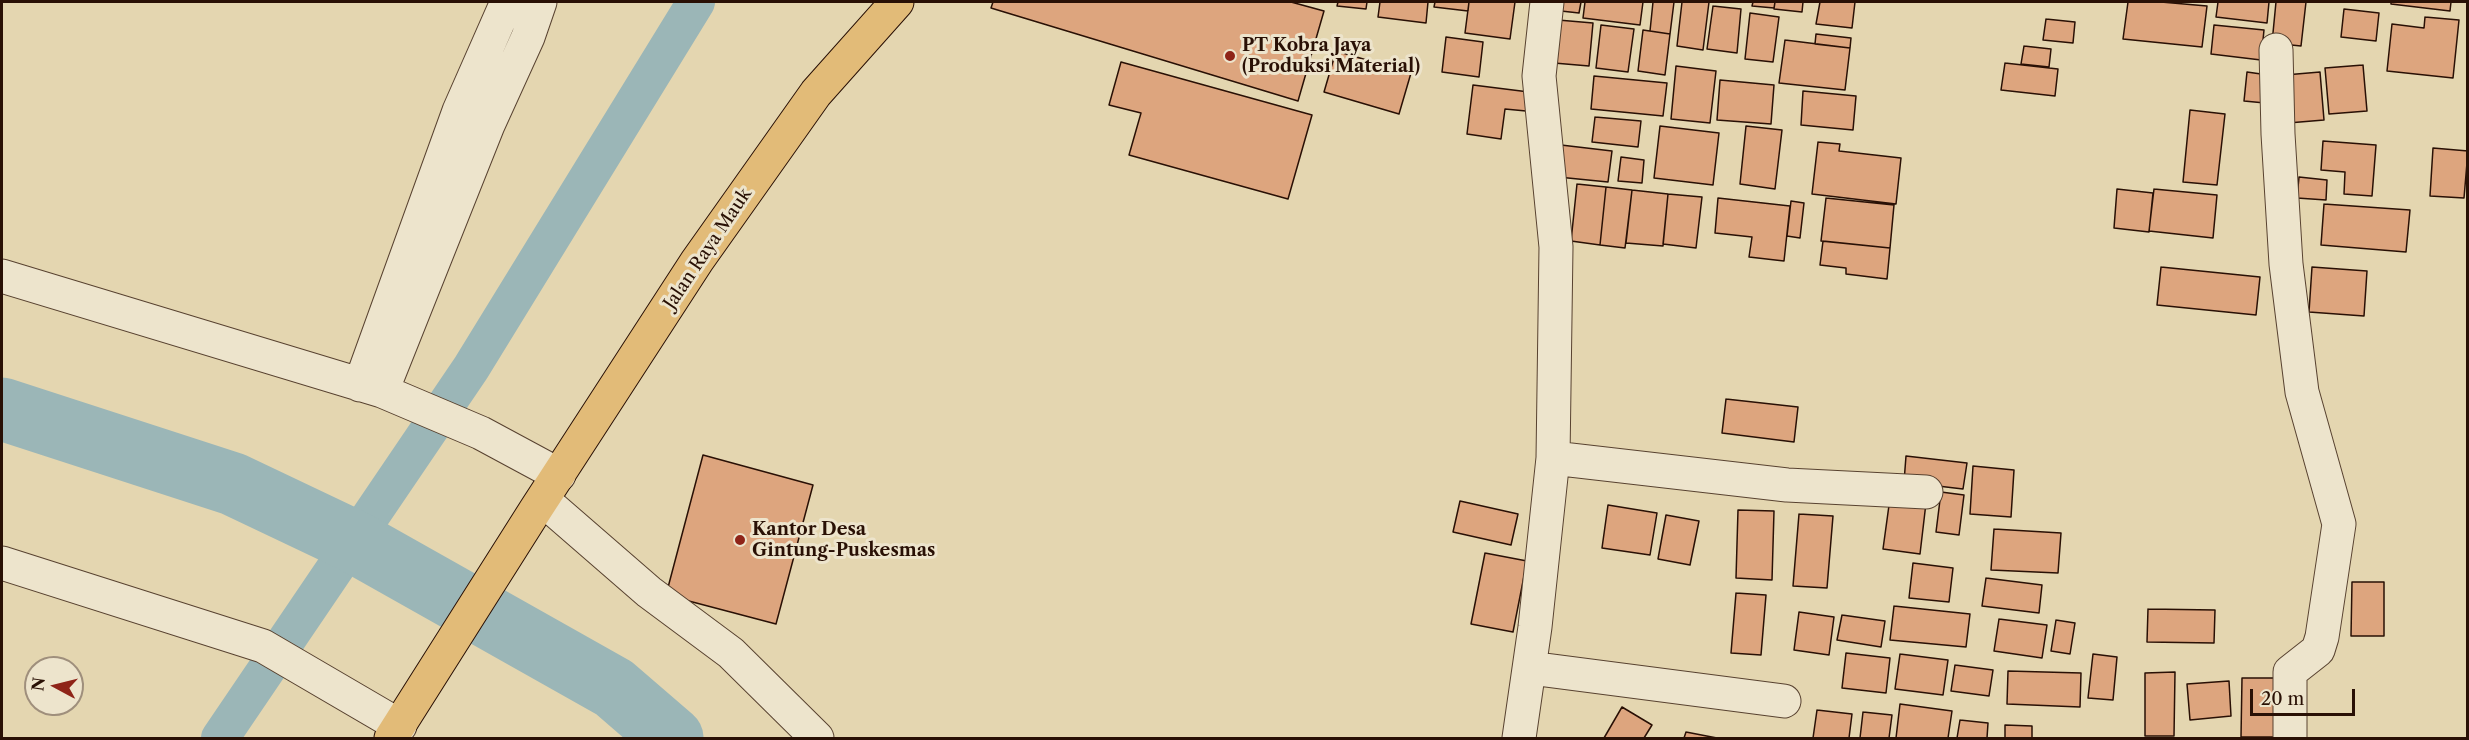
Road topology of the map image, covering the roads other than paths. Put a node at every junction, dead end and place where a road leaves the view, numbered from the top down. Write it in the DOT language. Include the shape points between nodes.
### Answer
graph roads {
  1 [pos="540,2"];
  2 [pos="897,2"];
  3 [pos="1547,2"];
  4 [pos="511,22"];
  5 [pos="2276,50"];
  6 [pos="2,276"];
  7 [pos="371,388"];
  8 [pos="1553,458"];
  9 [pos="1926,492"];
  10 [pos="546,495"];
  11 [pos="2,563"];
  12 [pos="1530,668"];
  13 [pos="1784,701"];
  14 [pos="400,725"];
  15 [pos="817,738"];
  16 [pos="1519,738"];
  17 [pos="2290,738"];
  1 -- 4 [label="street"];
  2 -- 10 [label="main road, Jalan Raya Mauk" via="816,93 697,261"];
  3 -- 8 [label="street" via="1539,76 1556,247"];
  4 -- 7 [label="street" via="459,111"];
  5 -- 17 [label="street" via="2286,264 2302,392 2339,524 2318,650 2290,672"];
  6 -- 7 [label="street"];
  7 -- 10 [label="street" via="482,434"];
  8 -- 9 [label="street" via="1787,485"];
  8 -- 12 [label="street"];
  10 -- 14 [label="main road, Jalan Raya Mauk"];
  10 -- 15 [label="street" via="649,592 731,653"];
  11 -- 14 [label="street" via="263,646"];
  12 -- 13 [label="street"];
  12 -- 16 [label="street"];
}
